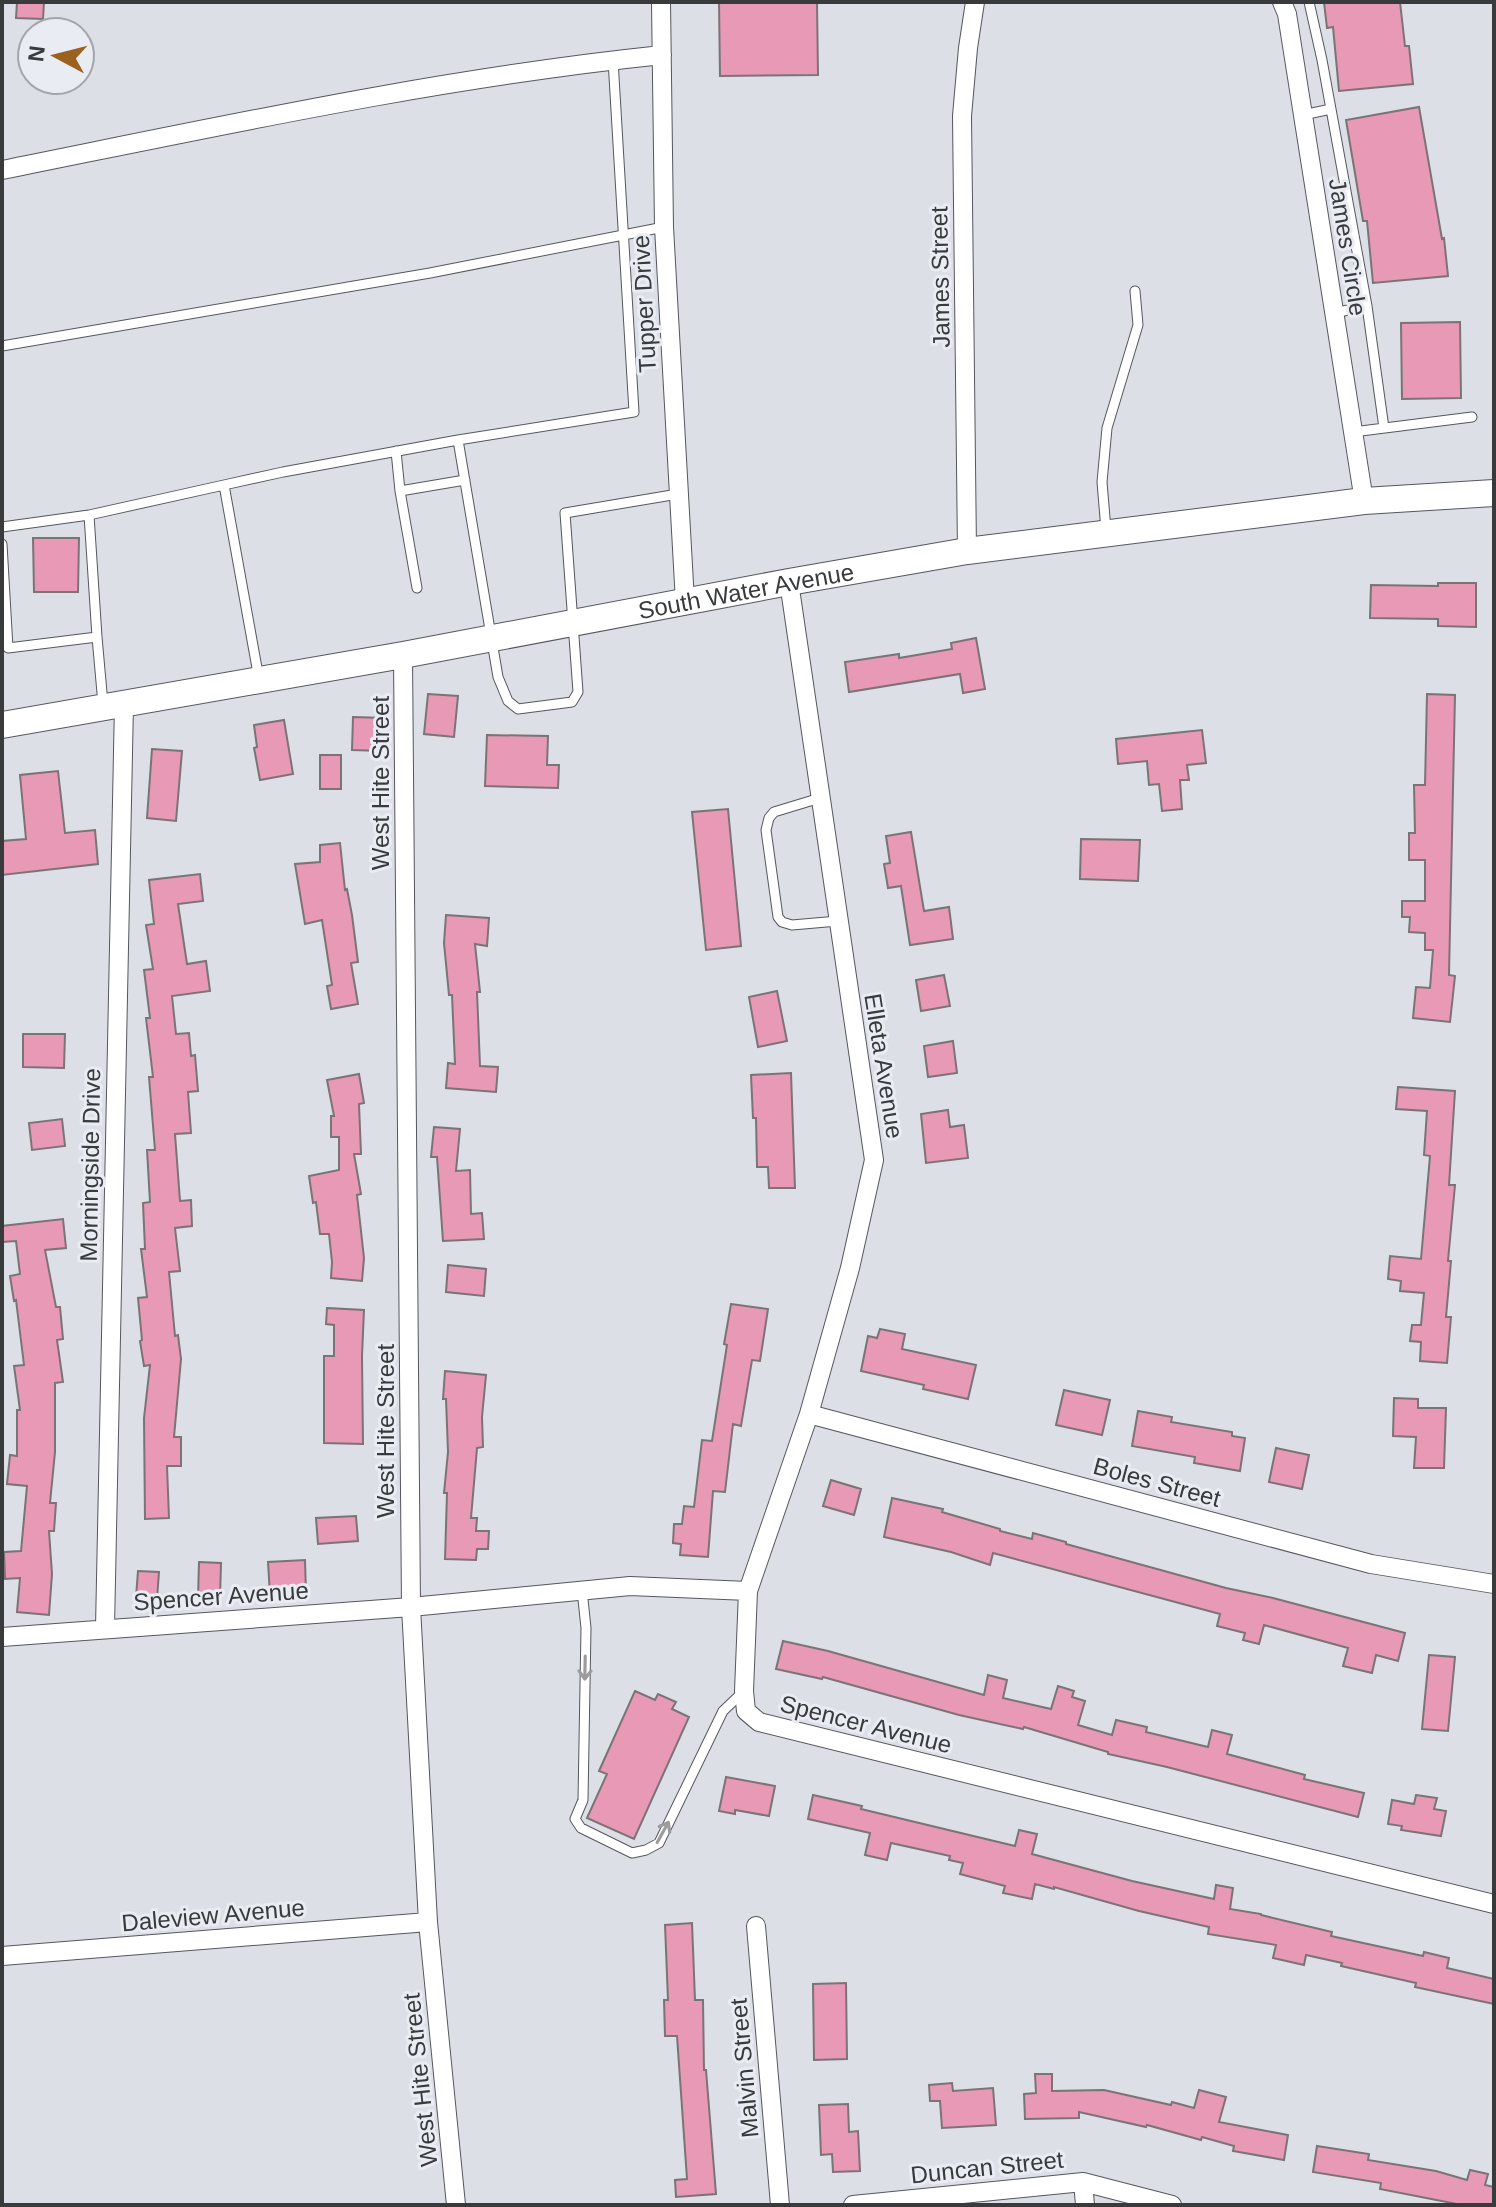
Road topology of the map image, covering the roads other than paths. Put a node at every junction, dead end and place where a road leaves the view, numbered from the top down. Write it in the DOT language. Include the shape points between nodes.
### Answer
graph roads {
  1 [pos="661,2"];
  2 [pos="975,2"];
  3 [pos="1282,2"];
  4 [pos="1309,2"];
  5 [pos="662,55"];
  6 [pos="613,60"];
  7 [pos="1331,109"];
  8 [pos="1303,115"];
  9 [pos="2,170"];
  10 [pos="664,227"];
  11 [pos="624,235"];
  12 [pos="1135,291"];
  13 [pos="1367,306"];
  14 [pos="1334,313"];
  15 [pos="2,346"];
  16 [pos="1472,417"];
  17 [pos="1384,428"];
  18 [pos="1353,432"];
  19 [pos="458,440"];
  20 [pos="396,451"];
  21 [pos="465,480"];
  22 [pos="224,485"];
  23 [pos="400,491"];
  24 [pos="1494,493"];
  25 [pos="678,494"];
  26 [pos="1364,501"];
  27 [pos="89,515"];
  28 [pos="2,527"];
  29 [pos="1106,534"];
  30 [pos="2,544"];
  31 [pos="967,551"];
  32 [pos="3,580"];
  33 [pos="789,582"];
  34 [pos="417,588"];
  35 [pos="685,602"];
  36 [pos="573,623"];
  37 [pos="97,637"];
  38 [pos="493,638"];
  39 [pos="403,655"];
  40 [pos="260,680"];
  41 [pos="114,705"];
  42 [pos="2,725"];
  43 [pos="820,798"];
  44 [pos="838,921"];
  45 [pos="809,1414"];
  46 [pos="1494,1584"];
  47 [pos="582,1590"];
  48 [pos="748,1591"];
  49 [pos="411,1607"];
  50 [pos="105,1628"];
  51 [pos="2,1637"];
  52 [pos="744,1691"];
  53 [pos="1494,1904"];
  54 [pos="428,1922"];
  55 [pos="756,1926"];
  56 [pos="2,1956"];
  57 [pos="1083,2182"];
  58 [pos="456,2205"];
  59 [pos="780,2205"];
  60 [pos="853,2205"];
  61 [pos="1085,2205"];
  62 [pos="1172,2205"];
  1 -- 5 [label="street, Tupper Drive"];
  2 -- 31 [label="street, James Street" via="962,116"];
  3 -- 8 [label="street, James Circle"];
  4 -- 7 [label="lane"];
  5 -- 6 [label="street"];
  5 -- 10 [label="street, Tupper Drive"];
  6 -- 9 [label="street" via="334,103"];
  6 -- 11 [label="lane"];
  7 -- 8 [label="lane"];
  7 -- 13 [label="lane"];
  8 -- 14 [label="street, James Circle"];
  10 -- 11 [label="lane"];
  10 -- 25 [label="street, Tupper Drive"];
  11 -- 15 [label="lane"];
  11 -- 19 [label="lane" via="634,412"];
  12 -- 29 [label="lane" via="1138,325 1107,428 1102,482"];
  13 -- 14 [label="lane"];
  13 -- 17 [label="lane"];
  14 -- 18 [label="street, James Circle"];
  16 -- 17 [label="lane"];
  17 -- 18 [label="lane"];
  18 -- 26 [label="street, James Circle"];
  19 -- 20 [label="lane"];
  19 -- 21 [label="lane"];
  20 -- 22 [label="lane"];
  20 -- 23 [label="lane"];
  21 -- 23 [label="lane"];
  21 -- 38 [label="lane"];
  22 -- 27 [label="lane"];
  22 -- 40 [label="lane"];
  23 -- 34 [label="lane"];
  24 -- 26 [label="main road, South Water Avenue"];
  25 -- 35 [label="street, Tupper Drive"];
  25 -- 36 [label="lane" via="565,513"];
  26 -- 29 [label="main road, South Water Avenue"];
  27 -- 28 [label="lane"];
  27 -- 37 [label="lane"];
  29 -- 31 [label="main road, South Water Avenue"];
  30 -- 32 [label="lane"];
  31 -- 33 [label="main road, South Water Avenue"];
  32 -- 37 [label="lane" via="8,648"];
  33 -- 35 [label="main road, South Water Avenue"];
  33 -- 43 [label="street, Elleta Avenue"];
  35 -- 36 [label="main road, South Water Avenue"];
  36 -- 38 [label="main road, South Water Avenue"];
  36 -- 38 [label="lane" via="578,692 572,702 518,709 508,701 498,677"];
  37 -- 41 [label="lane"];
  38 -- 39 [label="main road, South Water Avenue"];
  39 -- 40 [label="main road, South Water Avenue"];
  39 -- 49 [label="street, West Hite Street"];
  40 -- 41 [label="main road, South Water Avenue"];
  41 -- 42 [label="main road, South Water Avenue"];
  41 -- 50 [label="street, Morningside Drive"];
  43 -- 44 [label="street, Elleta Avenue"];
  43 -- 44 [label="lane" via="774,812 767,823 778,917 792,925"];
  44 -- 45 [label="street, Elleta Avenue" via="874,1160"];
  45 -- 46 [label="street, Boles Street" via="1371,1564"];
  45 -- 48 [label="street, Elleta Avenue"];
  47 -- 48 [label="street, Spencer Avenue" via="630,1586"];
  47 -- 49 [label="street, Spencer Avenue"];
  47 -- 52 [label="lane, one-way" via="583,1800 575,1819 581,1828 632,1853 659,1843 723,1711"];
  48 -- 52 [label="street"];
  49 -- 50 [label="street, Spencer Avenue"];
  49 -- 54 [label="street, West Hite Street"];
  50 -- 51 [label="street, Spencer Avenue"];
  52 -- 53 [label="street, Spencer Avenue" via="746,1711 759,1722"];
  54 -- 56 [label="street, Daleview Avenue"];
  54 -- 58 [label="street, West Hite Street"];
  55 -- 59 [label="street, Malvin Street"];
  57 -- 60 [label="street, Duncan Street"];
  57 -- 61 [label="street"];
  57 -- 62 [label="street, Duncan Street"];
}
